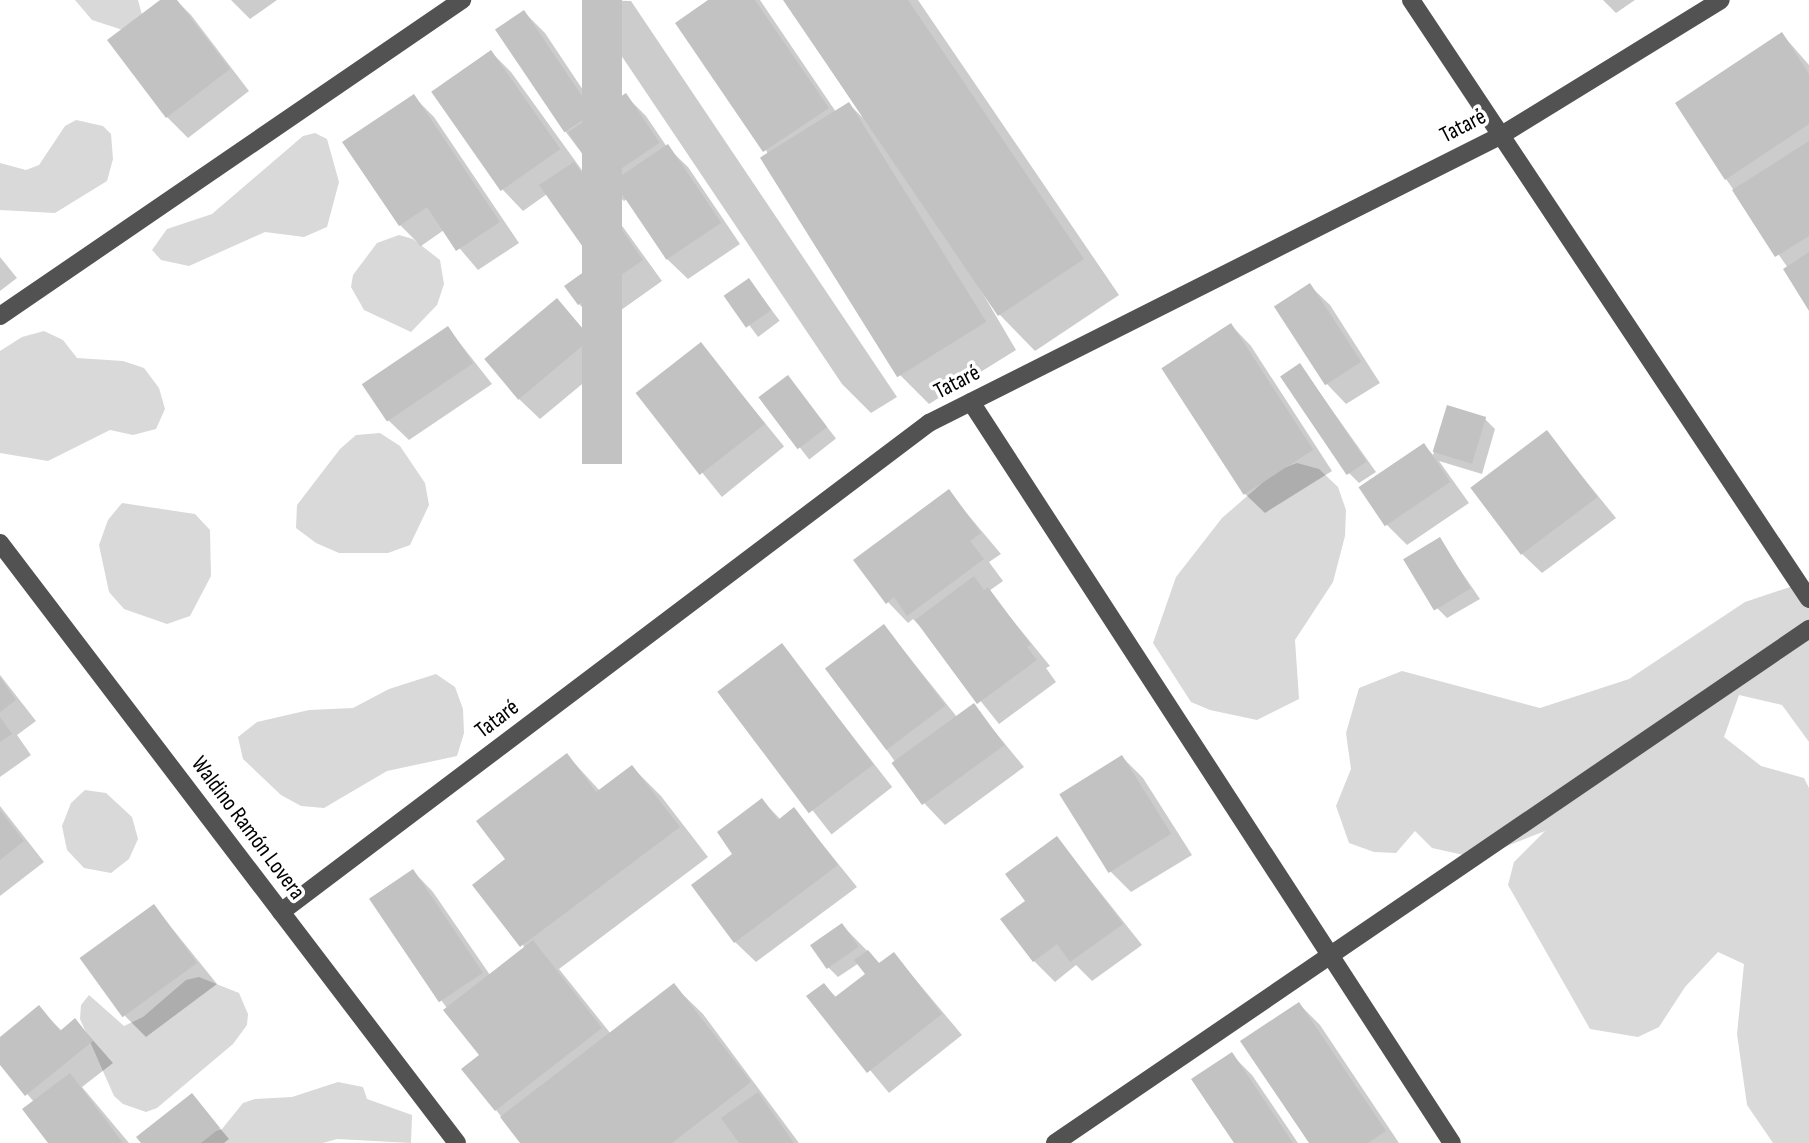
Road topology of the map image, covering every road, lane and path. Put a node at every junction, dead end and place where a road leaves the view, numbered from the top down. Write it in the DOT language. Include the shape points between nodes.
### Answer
graph roads {
  1 [pos="462,0"];
  2 [pos="1411,0"];
  3 [pos="1721,0"];
  4 [pos="1500,136"];
  5 [pos="0,316"];
  6 [pos="971,402"];
  7 [pos="0,543"];
  8 [pos="1809,599"];
  9 [pos="1809,629"];
  10 [pos="281,912"];
  11 [pos="1329,956"];
  12 [pos="457,1143"];
  13 [pos="1055,1143"];
  14 [pos="1452,1143"];
  1 -- 5 [label="street"];
  2 -- 4 [label="street"];
  3 -- 4 [label="street, Tataré"];
  4 -- 6 [label="street, Tataré"];
  4 -- 8 [label="street"];
  6 -- 10 [label="street, Tataré" via="929,423"];
  6 -- 11 [label="street"];
  7 -- 10 [label="street, Waldino Ramón Lovera"];
  9 -- 11 [label="street"];
  10 -- 12 [label="street, Waldino Ramón Lovera"];
  11 -- 13 [label="street"];
  11 -- 14 [label="street"];
}
